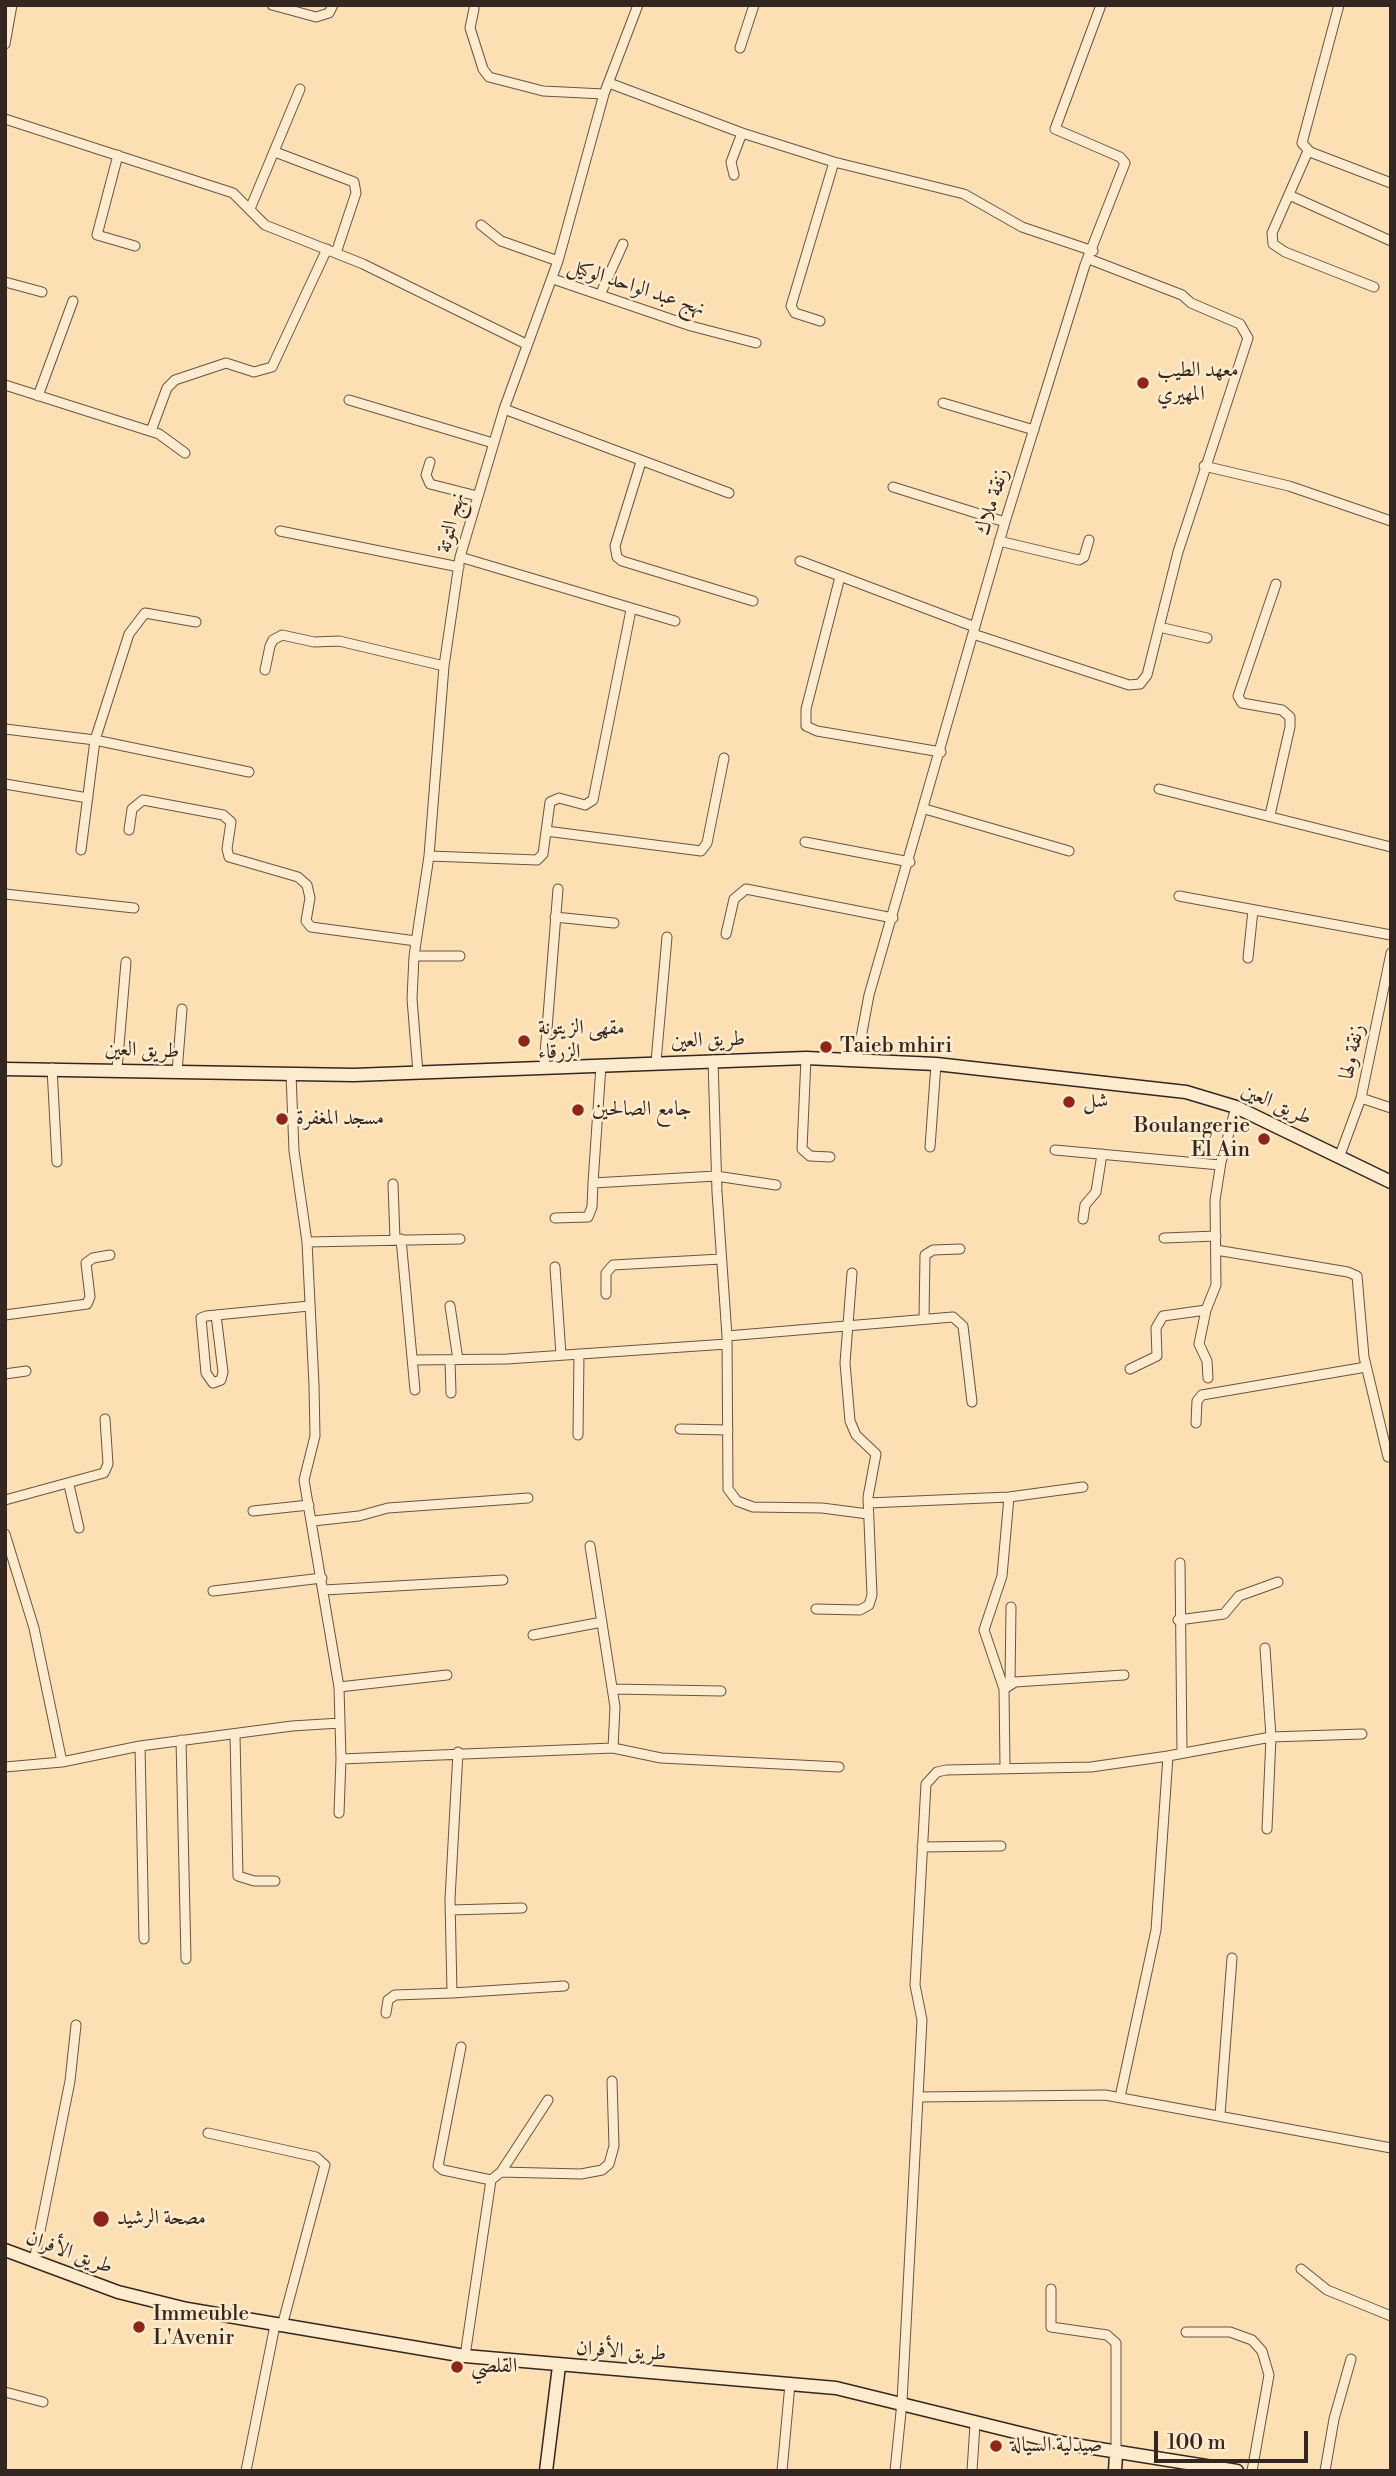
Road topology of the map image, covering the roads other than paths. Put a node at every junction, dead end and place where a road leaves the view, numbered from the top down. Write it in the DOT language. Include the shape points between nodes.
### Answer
graph roads {
  1 [pos="12,5"];
  2 [pos="272,5"];
  3 [pos="332,5"];
  4 [pos="638,5"];
  5 [pos="754,5"];
  6 [pos="1101,5"];
  7 [pos="1339,5"];
  8 [pos="474,9"];
  9 [pos="5,44"];
  10 [pos="740,48"];
  11 [pos="608,83"];
  12 [pos="300,89"];
  13 [pos="604,94"];
  14 [pos="5,118"];
  15 [pos="742,133"];
  16 [pos="1308,150"];
  17 [pos="275,152"];
  18 [pos="118,155"];
  19 [pos="834,162"];
  20 [pos="734,176"];
  21 [pos="1391,183"];
  22 [pos="1289,195"];
  23 [pos="250,209"];
  24 [pos="481,225"];
  25 [pos="1391,241"];
  26 [pos="623,244"];
  27 [pos="135,246"];
  28 [pos="331,251"];
  29 [pos="1091,255"];
  30 [pos="558,261"];
  31 [pos="553,279"];
  32 [pos="5,282"];
  33 [pos="1374,287"];
  34 [pos="42,292"];
  35 [pos="600,295"];
  36 [pos="73,301"];
  37 [pos="820,321"];
  38 [pos="756,342"];
  39 [pos="526,344"];
  40 [pos="5,385"];
  41 [pos="38,396"];
  42 [pos="349,400"];
  43 [pos="943,403"];
  44 [pos="504,409"];
  45 [pos="1034,430"];
  46 [pos="150,431"];
  47 [pos="493,443"];
  48 [pos="185,453"];
  49 [pos="430,462"];
  50 [pos="640,462"];
  51 [pos="1204,466"];
  52 [pos="893,487"];
  53 [pos="729,493"];
  54 [pos="477,496"];
  55 [pos="1391,521"];
  56 [pos="1005,522"];
  57 [pos="279,531"];
  58 [pos="1089,540"];
  59 [pos="999,541"];
  60 [pos="800,561"];
  61 [pos="460,562"];
  62 [pos="840,577"];
  63 [pos="1276,584"];
  64 [pos="753,601"];
  65 [pos="631,610"];
  66 [pos="676,621"];
  67 [pos="197,622"];
  68 [pos="1159,626"];
  69 [pos="974,630"];
  70 [pos="1208,638"];
  71 [pos="444,667"];
  72 [pos="265,670"];
  73 [pos="5,729"];
  74 [pos="94,740"];
  75 [pos="941,752"];
  76 [pos="723,758"];
  77 [pos="249,772"];
  78 [pos="5,784"];
  79 [pos="1159,789"];
  80 [pos="88,798"];
  81 [pos="925,809"];
  82 [pos="1270,815"];
  83 [pos="129,830"];
  84 [pos="546,831"];
  85 [pos="805,842"];
  86 [pos="1391,847"];
  87 [pos="81,850"];
  88 [pos="1069,851"];
  89 [pos="429,856"];
  90 [pos="910,862"];
  91 [pos="558,889"];
  92 [pos="5,894"];
  93 [pos="1179,896"];
  94 [pos="134,908"];
  95 [pos="1253,910"];
  96 [pos="555,917"];
  97 [pos="893,918"];
  98 [pos="614,923"];
  99 [pos="726,934"];
  100 [pos="1391,935"];
  101 [pos="667,937"];
  102 [pos="416,941"];
  103 [pos="1391,953"];
  104 [pos="414,956"];
  105 [pos="460,956"];
  106 [pos="1248,958"];
  107 [pos="126,962"];
  108 [pos="1386,997"];
  109 [pos="182,1009"];
  110 [pos="806,1058"];
  111 [pos="856,1059"];
  112 [pos="713,1060"];
  113 [pos="656,1062"];
  114 [pos="601,1065"];
  115 [pos="936,1065"];
  116 [pos="544,1067"];
  117 [pos="52,1068"];
  118 [pos="5,1069"];
  119 [pos="117,1069"];
  120 [pos="177,1072"];
  121 [pos="418,1073"];
  122 [pos="291,1074"];
  123 [pos="1361,1098"];
  124 [pos="1236,1107"];
  125 [pos="1391,1108"];
  126 [pos="930,1147"];
  127 [pos="1055,1150"];
  128 [pos="1102,1154"];
  129 [pos="1340,1155"];
  130 [pos="830,1157"];
  131 [pos="57,1162"];
  132 [pos="1220,1165"];
  133 [pos="716,1176"];
  134 [pos="1391,1182"];
  135 [pos="593,1183"];
  136 [pos="393,1184"];
  137 [pos="776,1185"];
  138 [pos="555,1218"];
  139 [pos="1083,1219"];
  140 [pos="1216,1236"];
  141 [pos="1164,1237"];
  142 [pos="398,1239"];
  143 [pos="460,1239"];
  144 [pos="307,1242"];
  145 [pos="960,1249"];
  146 [pos="1216,1250"];
  147 [pos="110,1255"];
  148 [pos="721,1259"];
  149 [pos="555,1267"];
  150 [pos="852,1273"];
  151 [pos="606,1294"];
  152 [pos="309,1306"];
  153 [pos="450,1307"];
  154 [pos="1206,1310"];
  155 [pos="5,1315"];
  156 [pos="216,1315"];
  157 [pos="924,1319"];
  158 [pos="848,1327"];
  159 [pos="727,1340"];
  160 [pos="579,1354"];
  161 [pos="561,1355"];
  162 [pos="414,1360"];
  163 [pos="454,1360"];
  164 [pos="1366,1367"];
  165 [pos="1130,1369"];
  166 [pos="26,1371"];
  167 [pos="5,1374"];
  168 [pos="1208,1378"];
  169 [pos="415,1390"];
  170 [pos="451,1393"];
  171 [pos="972,1402"];
  172 [pos="105,1419"];
  173 [pos="1196,1423"];
  174 [pos="680,1429"];
  175 [pos="728,1430"];
  176 [pos="578,1435"];
  177 [pos="1388,1457"];
  178 [pos="69,1485"];
  179 [pos="1083,1488"];
  180 [pos="1009,1497"];
  181 [pos="528,1498"];
  182 [pos="5,1500"];
  183 [pos="868,1503"];
  184 [pos="309,1504"];
  185 [pos="253,1511"];
  186 [pos="868,1514"];
  187 [pos="313,1521"];
  188 [pos="79,1528"];
  189 [pos="5,1534"];
  190 [pos="590,1546"];
  191 [pos="1180,1563"];
  192 [pos="322,1578"];
  193 [pos="503,1580"];
  194 [pos="1278,1582"];
  195 [pos="324,1590"];
  196 [pos="213,1591"];
  197 [pos="1011,1607"];
  198 [pos="816,1609"];
  199 [pos="1178,1620"];
  200 [pos="602,1622"];
  201 [pos="533,1635"];
  202 [pos="1265,1648"];
  203 [pos="447,1675"];
  204 [pos="1124,1675"];
  205 [pos="1007,1686"];
  206 [pos="339,1687"];
  207 [pos="613,1689"];
  208 [pos="721,1691"];
  209 [pos="340,1723"];
  210 [pos="1362,1734"];
  211 [pos="235,1735"];
  212 [pos="1271,1737"];
  213 [pos="181,1740"];
  214 [pos="140,1746"];
  215 [pos="613,1748"];
  216 [pos="458,1752"];
  217 [pos="1182,1752"];
  218 [pos="1168,1756"];
  219 [pos="341,1759"];
  220 [pos="62,1762"];
  221 [pos="839,1767"];
  222 [pos="1005,1767"];
  223 [pos="5,1768"];
  224 [pos="339,1813"];
  225 [pos="1267,1829"];
  226 [pos="1001,1846"];
  227 [pos="922,1847"];
  228 [pos="275,1881"];
  229 [pos="523,1908"];
  230 [pos="450,1910"];
  231 [pos="144,1939"];
  232 [pos="1232,1958"];
  233 [pos="186,1959"];
  234 [pos="564,1986"];
  235 [pos="452,1993"];
  236 [pos="386,2012"];
  237 [pos="76,2025"];
  238 [pos="461,2046"];
  239 [pos="612,2081"];
  240 [pos="918,2097"];
  241 [pos="1120,2097"];
  242 [pos="548,2100"];
  243 [pos="1220,2115"];
  244 [pos="208,2133"];
  245 [pos="1391,2148"];
  246 [pos="500,2172"];
  247 [pos="491,2180"];
  248 [pos="5,2250"];
  249 [pos="34,2261"];
  250 [pos="1301,2269"];
  251 [pos="1051,2289"];
  252 [pos="1391,2316"];
  253 [pos="278,2325"];
  254 [pos="1186,2332"];
  255 [pos="465,2356"];
  256 [pos="1351,2359"];
  257 [pos="559,2366"];
  258 [pos="790,2384"];
  259 [pos="5,2392"];
  260 [pos="43,2402"];
  261 [pos="902,2402"];
  262 [pos="975,2424"];
  263 [pos="1116,2454"];
  264 [pos="246,2471"];
  265 [pos="546,2471"];
  266 [pos="782,2471"];
  267 [pos="895,2471"];
  268 [pos="972,2471"];
  269 [pos="1115,2471"];
  270 [pos="1237,2471"];
  271 [pos="1252,2471"];
  272 [pos="1325,2471"];
  1 -- 9 [label="street"];
  2 -- 3 [label="street" via="316,17 329,13"];
  4 -- 11 [label="street, نهج التوتة"];
  5 -- 10 [label="street"];
  6 -- 29 [label="street, زنقة ملاك" via="1055,129 1125,163"];
  7 -- 16 [label="street" via="1301,139"];
  8 -- 13 [label="street" via="470,28 486,75 534,89"];
  11 -- 13 [label="street, نهج التوتة"];
  11 -- 15 [label="street"];
  12 -- 17 [label="street"];
  13 -- 30 [label="street, نهج التوتة"];
  14 -- 18 [label="street"];
  15 -- 19 [label="street"];
  15 -- 20 [label="street" via="731,162"];
  16 -- 21 [label="street"];
  16 -- 22 [label="street"];
  17 -- 23 [label="street"];
  17 -- 28 [label="street" via="354,182 356,193"];
  18 -- 23 [label="street" via="210,183 233,193"];
  18 -- 27 [label="street" via="97,235"];
  19 -- 29 [label="street" via="964,194 1022,227"];
  19 -- 37 [label="street" via="791,306 795,313"];
  22 -- 25 [label="street"];
  22 -- 33 [label="street" via="1272,233 1273,244"];
  23 -- 28 [label="street" via="265,225"];
  24 -- 30 [label="street" via="501,241"];
  26 -- 35 [label="street"];
  28 -- 39 [label="street"];
  28 -- 46 [label="street" via="272,367 254,372 226,363 180,378 167,388"];
  29 -- 45 [label="street, زنقة ملاك"];
  29 -- 51 [label="street" via="1240,324 1248,338"];
  30 -- 31 [label="street, نهج التوتة"];
  31 -- 35 [label="street, نهج عبد الواحد الوكيل"];
  31 -- 39 [label="street, نهج التوتة"];
  32 -- 34 [label="street"];
  35 -- 38 [label="street, نهج عبد الواحد الوكيل"];
  36 -- 41 [label="street"];
  39 -- 44 [label="street, نهج التوتة"];
  40 -- 41 [label="street"];
  41 -- 46 [label="street"];
  42 -- 47 [label="street"];
  43 -- 45 [label="street"];
  44 -- 47 [label="street, نهج التوتة"];
  44 -- 50 [label="street"];
  45 -- 56 [label="street, زنقة ملاك"];
  46 -- 48 [label="street"];
  47 -- 54 [label="street, نهج التوتة"];
  49 -- 54 [label="street" via="426,475 430,484"];
  50 -- 53 [label="street"];
  50 -- 64 [label="street" via="615,546 617,557"];
  51 -- 55 [label="street" via="1289,486"];
  51 -- 68 [label="street"];
  52 -- 56 [label="street"];
  54 -- 61 [label="street, نهج التوتة"];
  56 -- 59 [label="street, زنقة ملاك"];
  57 -- 61 [label="street"];
  58 -- 59 [label="street" via="1079,560"];
  59 -- 69 [label="street, زنقة ملاك"];
  60 -- 62 [label="street"];
  61 -- 65 [label="street"];
  61 -- 71 [label="street, نهج التوتة"];
  62 -- 69 [label="street"];
  62 -- 75 [label="street" via="806,709 806,726"];
  63 -- 82 [label="street" via="1238,696 1242,703 1282,710 1290,717"];
  65 -- 66 [label="street"];
  65 -- 84 [label="street" via="593,800 585,805 552,800"];
  67 -- 74 [label="street" via="152,613 141,616 116,667"];
  68 -- 69 [label="street" via="1147,674 1134,685"];
  68 -- 70 [label="street"];
  69 -- 75 [label="street, زنقة ملاك"];
  71 -- 72 [label="street" via="339,641 314,642 282,635 270,646"];
  71 -- 89 [label="street, نهج التوتة"];
  73 -- 74 [label="street"];
  74 -- 77 [label="street"];
  74 -- 80 [label="street"];
  75 -- 81 [label="street, زنقة ملاك"];
  76 -- 84 [label="street" via="707,843 701,851"];
  78 -- 80 [label="street"];
  79 -- 82 [label="street"];
  80 -- 87 [label="street"];
  81 -- 88 [label="street"];
  81 -- 90 [label="street, زنقة ملاك"];
  82 -- 86 [label="street"];
  83 -- 102 [label="street" via="132,809 143,800 223,815 231,822 229,857 290,874 307,885 306,920 311,927"];
  84 -- 89 [label="street" via="543,854 537,860"];
  85 -- 90 [label="street"];
  89 -- 102 [label="street, نهج التوتة"];
  90 -- 97 [label="street, زنقة ملاك"];
  91 -- 96 [label="street"];
  92 -- 94 [label="street"];
  93 -- 95 [label="street"];
  95 -- 100 [label="street"];
  95 -- 106 [label="street"];
  96 -- 98 [label="street"];
  96 -- 116 [label="street"];
  97 -- 99 [label="street" via="746,889 734,899"];
  97 -- 111 [label="street, زنقة ملاك" via="869,995"];
  101 -- 113 [label="street"];
  102 -- 104 [label="street, نهج التوتة"];
  103 -- 108 [label="street, زنقة ولها"];
  104 -- 105 [label="street"];
  104 -- 121 [label="street, نهج التوتة"];
  107 -- 119 [label="street"];
  108 -- 123 [label="street, زنقة ولها"];
  109 -- 120 [label="street"];
  110 -- 111 [label="main road, طريق العين"];
  110 -- 112 [label="main road, طريق العين"];
  110 -- 130 [label="street" via="802,1149 810,1156"];
  111 -- 115 [label="main road, طريق العين"];
  112 -- 113 [label="main road, طريق العين"];
  112 -- 133 [label="street"];
  113 -- 114 [label="main road, طريق العين"];
  114 -- 116 [label="main road, طريق العين"];
  114 -- 135 [label="street"];
  115 -- 124 [label="main road, طريق العين" via="1153,1086"];
  115 -- 126 [label="street"];
  116 -- 121 [label="main road, طريق العين"];
  117 -- 118 [label="main road, طريق العين"];
  117 -- 119 [label="main road, طريق العين"];
  117 -- 131 [label="street"];
  119 -- 120 [label="main road, طريق العين"];
  120 -- 122 [label="main road, طريق العين"];
  121 -- 122 [label="main road, طريق العين"];
  122 -- 144 [label="street" via="294,1151"];
  123 -- 125 [label="street"];
  123 -- 129 [label="street, زنقة ولها"];
  124 -- 129 [label="main road, طريق العين"];
  124 -- 132 [label="street"];
  127 -- 128 [label="street"];
  128 -- 132 [label="street"];
  128 -- 139 [label="street" via="1096,1192 1085,1205"];
  129 -- 134 [label="main road, طريق العين"];
  132 -- 140 [label="street"];
  133 -- 135 [label="street"];
  133 -- 137 [label="street"];
  133 -- 148 [label="street"];
  135 -- 138 [label="street" via="588,1217"];
  136 -- 142 [label="street"];
  140 -- 141 [label="street"];
  140 -- 146 [label="street"];
  142 -- 143 [label="street"];
  142 -- 144 [label="street"];
  142 -- 162 [label="street"];
  144 -- 152 [label="street"];
  145 -- 157 [label="street" via="933,1250 925,1255"];
  146 -- 154 [label="street" via="1216,1285"];
  146 -- 164 [label="street" via="1355,1275"];
  147 -- 155 [label="street" via="86,1263 87,1304"];
  148 -- 151 [label="street" via="613,1265 606,1273"];
  148 -- 159 [label="street"];
  149 -- 161 [label="street"];
  150 -- 158 [label="street"];
  152 -- 156 [label="street"];
  152 -- 184 [label="street" via="315,1436 304,1475"];
  153 -- 163 [label="street"];
  154 -- 165 [label="street" via="1163,1316 1156,1328 1157,1356"];
  154 -- 168 [label="street" via="1199,1348 1207,1361"];
  156 -- 156 [label="street" via="223,1372 221,1380 213,1383 206,1373 199,1324 203,1317"];
  157 -- 158 [label="street"];
  157 -- 171 [label="street" via="953,1317 961,1322"];
  158 -- 159 [label="street"];
  158 -- 183 [label="street" via="845,1363 850,1421 856,1435 876,1454"];
  159 -- 160 [label="street"];
  159 -- 175 [label="street"];
  160 -- 161 [label="street"];
  160 -- 176 [label="street"];
  161 -- 163 [label="street"];
  162 -- 163 [label="street"];
  162 -- 169 [label="street"];
  163 -- 170 [label="street"];
  164 -- 173 [label="street" via="1202,1395 1197,1401"];
  164 -- 177 [label="street"];
  166 -- 167 [label="street"];
  172 -- 178 [label="street" via="107,1469 100,1476"];
  174 -- 175 [label="street"];
  175 -- 186 [label="street" via="728,1489 737,1501 753,1507"];
  178 -- 182 [label="street"];
  178 -- 188 [label="street"];
  179 -- 180 [label="street"];
  180 -- 183 [label="street"];
  180 -- 205 [label="street" via="1002,1576 984,1630"];
  181 -- 187 [label="street" via="388,1508"];
  183 -- 186 [label="street"];
  184 -- 185 [label="street"];
  184 -- 187 [label="street"];
  186 -- 198 [label="street" via="869,1605 854,1611"];
  187 -- 192 [label="street"];
  189 -- 220 [label="street" via="34,1628"];
  190 -- 200 [label="street"];
  191 -- 199 [label="street"];
  192 -- 195 [label="street"];
  192 -- 196 [label="street"];
  193 -- 195 [label="street"];
  194 -- 199 [label="street" via="1239,1596 1224,1614"];
  195 -- 206 [label="street"];
  197 -- 205 [label="street"];
  199 -- 217 [label="street"];
  200 -- 201 [label="street"];
  200 -- 207 [label="street"];
  202 -- 212 [label="street"];
  203 -- 206 [label="street"];
  204 -- 205 [label="street"];
  205 -- 222 [label="street"];
  206 -- 209 [label="street"];
  207 -- 208 [label="street"];
  207 -- 215 [label="street"];
  209 -- 211 [label="street"];
  209 -- 219 [label="street"];
  210 -- 212 [label="street"];
  211 -- 213 [label="street"];
  211 -- 228 [label="street" via="238,1876"];
  212 -- 217 [label="street"];
  212 -- 225 [label="street"];
  213 -- 214 [label="street"];
  213 -- 233 [label="street"];
  214 -- 220 [label="street"];
  214 -- 231 [label="street"];
  215 -- 216 [label="street"];
  215 -- 221 [label="street" via="661,1758"];
  216 -- 219 [label="street"];
  216 -- 230 [label="street"];
  217 -- 218 [label="street"];
  218 -- 222 [label="street" via="1091,1767"];
  218 -- 241 [label="street" via="1156,1930"];
  219 -- 224 [label="street"];
  220 -- 223 [label="street"];
  222 -- 227 [label="street" via="946,1770 933,1776 923,1794"];
  226 -- 227 [label="street"];
  227 -- 240 [label="street" via="915,1985 922,2020"];
  229 -- 230 [label="street"];
  230 -- 235 [label="street"];
  232 -- 243 [label="street"];
  234 -- 235 [label="street"];
  235 -- 236 [label="street" via="394,1995"];
  237 -- 249 [label="street" via="70,2081"];
  238 -- 247 [label="street" via="437,2161 443,2170"];
  239 -- 246 [label="street" via="614,2146 609,2164 602,2170 581,2174"];
  240 -- 241 [label="street"];
  240 -- 261 [label="street"];
  241 -- 243 [label="street"];
  242 -- 246 [label="street"];
  243 -- 245 [label="street"];
  244 -- 253 [label="street" via="316,2157 325,2165"];
  246 -- 247 [label="street"];
  247 -- 255 [label="street"];
  248 -- 249 [label="main road, طريق الأفران"];
  249 -- 253 [label="main road, طريق الأفران" via="135,2297"];
  250 -- 252 [label="street" via="1327,2290"];
  251 -- 263 [label="street" via="1051,2327 1107,2335 1116,2343"];
  253 -- 255 [label="main road, طريق الأفران"];
  253 -- 264 [label="street"];
  254 -- 271 [label="street" via="1230,2332 1252,2340 1262,2351 1269,2375"];
  255 -- 257 [label="main road, طريق الأفران"];
  256 -- 272 [label="street"];
  257 -- 258 [label="main road, طريق الأفران"];
  257 -- 265 [label="main road"];
  258 -- 261 [label="main road, طريق الأفران"];
  258 -- 266 [label="street"];
  259 -- 260 [label="street"];
  261 -- 262 [label="main road, طريق الأفران"];
  261 -- 267 [label="street"];
  262 -- 263 [label="main road, طريق الأفران"];
  262 -- 268 [label="street"];
  263 -- 269 [label="main road"];
  263 -- 270 [label="main road, طريق الأفران"];
}
